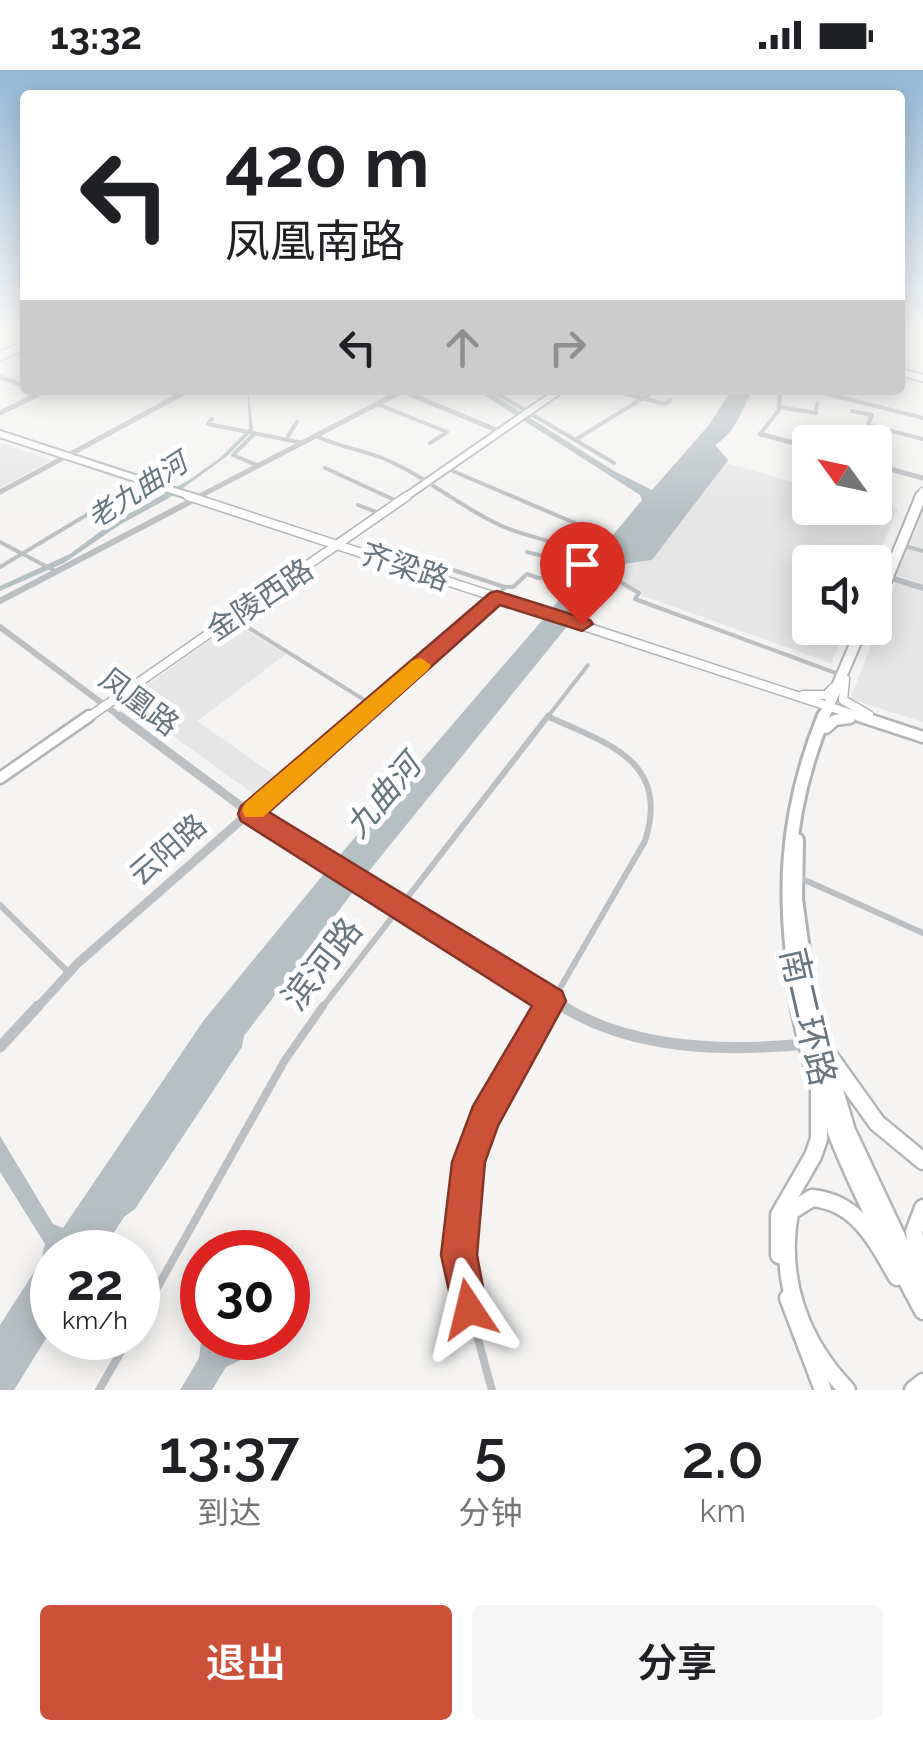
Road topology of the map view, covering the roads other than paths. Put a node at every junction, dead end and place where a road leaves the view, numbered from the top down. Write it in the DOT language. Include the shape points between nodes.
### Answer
graph roads {
  1 [pos="34,395"];
  2 [pos="180,395"];
  3 [pos="392,395"];
  4 [pos="413,395"];
  5 [pos="498,395"];
  6 [pos="553,395"];
  7 [pos="631,395"];
  8 [pos="648,395"];
  9 [pos="780,395"];
  10 [pos="832,395"];
  11 [pos="643,398"];
  12 [pos="671,400"];
  13 [pos="377,404"];
  14 [pos="817,404"];
  15 [pos="780,407"];
  16 [pos="923,408"];
  17 [pos="852,411"];
  18 [pos="0,413"];
  19 [pos="525,416"];
  20 [pos="921,417"];
  21 [pos="212,419"];
  22 [pos="298,422"];
  23 [pos="0,432"];
  24 [pos="501,432"];
  25 [pos="760,434"];
  26 [pos="252,435"];
  27 [pos="288,436"];
  28 [pos="316,436"];
  29 [pos="923,439"];
  30 [pos="575,440"];
  31 [pos="430,442"];
  32 [pos="792,442"];
  33 [pos="303,443"];
  34 [pos="68,456"];
  35 [pos="614,463"];
  36 [pos="259,466"];
  37 [pos="325,468"];
  38 [pos="448,468"];
  39 [pos="892,470"];
  40 [pos="125,474"];
  41 [pos="923,480"];
  42 [pos="144,481"];
  43 [pos="426,484"];
  44 [pos="177,490"];
  45 [pos="923,492"];
  46 [pos="0,494"];
  47 [pos="198,497"];
  48 [pos="399,502"];
  49 [pos="358,505"];
  50 [pos="382,514"];
  51 [pos="602,535"];
  52 [pos="0,542"];
  53 [pos="341,544"];
  54 [pos="899,544"];
  55 [pos="527,552"];
  56 [pos="923,552"];
  57 [pos="23,554"];
  58 [pos="390,560"];
  59 [pos="892,561"];
  60 [pos="572,563"];
  61 [pos="0,567"];
  62 [pos="51,569"];
  63 [pos="892,578"];
  64 [pos="617,580"];
  65 [pos="923,588"];
  66 [pos="499,594"];
  67 [pos="0,601"];
  68 [pos="233,618"];
  69 [pos="0,627"];
  70 [pos="857,645"];
  71 [pos="588,665"];
  72 [pos="842,677"];
  73 [pos="802,697"];
  74 [pos="106,705"];
  75 [pos="373,705"];
  76 [pos="831,706"];
  77 [pos="548,717"];
  78 [pos="874,720"];
  79 [pos="823,727"];
  80 [pos="923,736"];
  81 [pos="0,778"];
  82 [pos="249,812"];
  83 [pos="797,814"];
  84 [pos="795,876"];
  85 [pos="0,905"];
  86 [pos="400,908"];
  87 [pos="923,933"];
  88 [pos="67,970"];
  89 [pos="552,1001"];
  90 [pos="813,1042"];
  91 [pos="0,1043"];
  92 [pos="836,1095"];
  93 [pos="920,1155"];
  94 [pos="920,1212"];
  95 [pos="923,1275"];
  96 [pos="160,1283"];
  97 [pos="923,1292"];
  98 [pos="923,1313"];
  99 [pos="817,1352"];
  100 [pos="116,1360"];
  101 [pos="99,1390"];
  102 [pos="492,1390"];
  103 [pos="823,1390"];
  104 [pos="833,1390"];
  105 [pos="847,1390"];
  1 -- 18 [label="street"];
  2 -- 34 [label="street"];
  3 -- 13 [label="street"];
  4 -- 24 [label="street"];
  5 -- 19 [label="street"];
  6 -- 19 [label="main road, 金陵西路"];
  7 -- 11 [label="street"];
  8 -- 11 [label="street"];
  9 -- 15 [label="street"];
  10 -- 20 [label="street"];
  11 -- 12 [label="street"];
  11 -- 30 [label="street"];
  13 -- 28 [label="street"];
  13 -- 31 [label="street" via="447,432"];
  14 -- 15 [label="street" via="816,414"];
  15 -- 25 [label="street"];
  16 -- 20 [label="street"];
  17 -- 29 [label="street" via="872,414 868,426"];
  19 -- 24 [label="main road, 金陵西路"];
  19 -- 30 [label="street"];
  21 -- 26 [label="street" via="208,424"];
  22 -- 27 [label="street"];
  23 -- 34 [label="main road, 齐梁路"];
  24 -- 38 [label="main road, 金陵西路"];
  25 -- 32 [label="street"];
  26 -- 27 [label="street"];
  26 -- 36 [label="street" via="234,455"];
  27 -- 33 [label="street"];
  28 -- 33 [label="street"];
  28 -- 43 [label="street" via="382,458"];
  30 -- 35 [label="street"];
  33 -- 36 [label="street"];
  34 -- 40 [label="main road, 齐梁路"];
  34 -- 46 [label="street"];
  36 -- 47 [label="street"];
  37 -- 48 [label="street"];
  38 -- 43 [label="main road, 金陵西路"];
  38 -- 51 [label="street"];
  39 -- 41 [label="street"];
  40 -- 42 [label="main road, 齐梁路"];
  40 -- 44 [label="main road, 齐梁路"];
  41 -- 54 [label="main road"];
  42 -- 44 [label="main road, 齐梁路"];
  42 -- 57 [label="street"];
  43 -- 48 [label="main road, 金陵西路"];
  43 -- 60 [label="street" via="500,525 577,550 582,564"];
  44 -- 47 [label="main road, 齐梁路"];
  45 -- 54 [label="main road"];
  47 -- 53 [label="main road, 齐梁路"];
  47 -- 62 [label="street"];
  48 -- 50 [label="main road, 金陵西路"];
  49 -- 50 [label="street"];
  50 -- 53 [label="main road, 金陵西路"];
  52 -- 57 [label="street"];
  53 -- 58 [label="main road, 齐梁路"];
  53 -- 68 [label="main road, 金陵西路"];
  54 -- 56 [label="street"];
  54 -- 59 [label="main road"];
  55 -- 60 [label="street"];
  57 -- 61 [label="street"];
  57 -- 62 [label="street"];
  58 -- 66 [label="main road, 齐梁路"];
  58 -- 66 [label="street" via="410,556"];
  60 -- 66 [label="street" via="561,577 527,574"];
  62 -- 67 [label="street"];
  63 -- 65 [label="street"];
  64 -- 72 [label="street" via="639,593 635,599"];
  66 -- 73 [label="main road, 齐梁路"];
  66 -- 75 [label="street, 云阳路"];
  68 -- 74 [label="main road, 金陵西路"];
  68 -- 75 [label="street"];
  69 -- 74 [label="street, 凤凰路"];
  70 -- 72 [label="main road, 南二环路"];
  71 -- 77 [label="street, 滨河路"];
  72 -- 73 [label="main road" via="826,696"];
  72 -- 76 [label="main road, 南二环路"];
  72 -- 78 [label="main road" via="846,704"];
  73 -- 76 [label="main road, 齐梁路"];
  73 -- 79 [label="main road" via="820,710"];
  74 -- 81 [label="main road, 金陵西路"];
  74 -- 82 [label="street, 凤凰路"];
  75 -- 82 [label="street, 云阳路"];
  76 -- 78 [label="main road, 齐梁路"];
  76 -- 79 [label="main road, 南二环路"];
  77 -- 86 [label="street, 滨河路"];
  77 -- 89 [label="street" via="624,754 644,775 654,802 645,841"];
  78 -- 79 [label="main road" via="843,718"];
  78 -- 80 [label="main road, 齐梁路"];
  79 -- 83 [label="main road, 南二环路"];
  82 -- 86 [label="street, 凤凰路"];
  82 -- 88 [label="street, 云阳路"];
  83 -- 84 [label="main road, 南二环路"];
  83 -- 90 [label="main road, 南二环路" via="787,919"];
  84 -- 87 [label="street"];
  84 -- 90 [label="main road, 南二环路"];
  85 -- 88 [label="street"];
  86 -- 89 [label="street, 凤凰路"];
  86 -- 96 [label="street, 滨河路" via="285,1060"];
  88 -- 91 [label="street, 云阳路"];
  89 -- 90 [label="street, 凤凰路" via="587,1022 668,1044"];
  89 -- 102 [label="street" via="485,1118 463,1189 462,1281"];
  90 -- 92 [label="main road"];
  90 -- 92 [label="main road, 南二环路"];
  90 -- 103 [label="main road" via="820,1137 779,1207 775,1232 791,1311"];
  92 -- 93 [label="main road"];
  92 -- 97 [label="main road, 南二环路" via="861,1164"];
  92 -- 98 [label="main road, 南二环路" via="888,1245"];
  94 -- 95 [label="main road" via="913,1236"];
  98 -- 99 [label="main road" via="856,1215 825,1197 800,1202 790,1212 784,1259"];
  99 -- 104 [label="main road"];
  99 -- 105 [label="main road"];
  100 -- 101 [label="street"];
}
